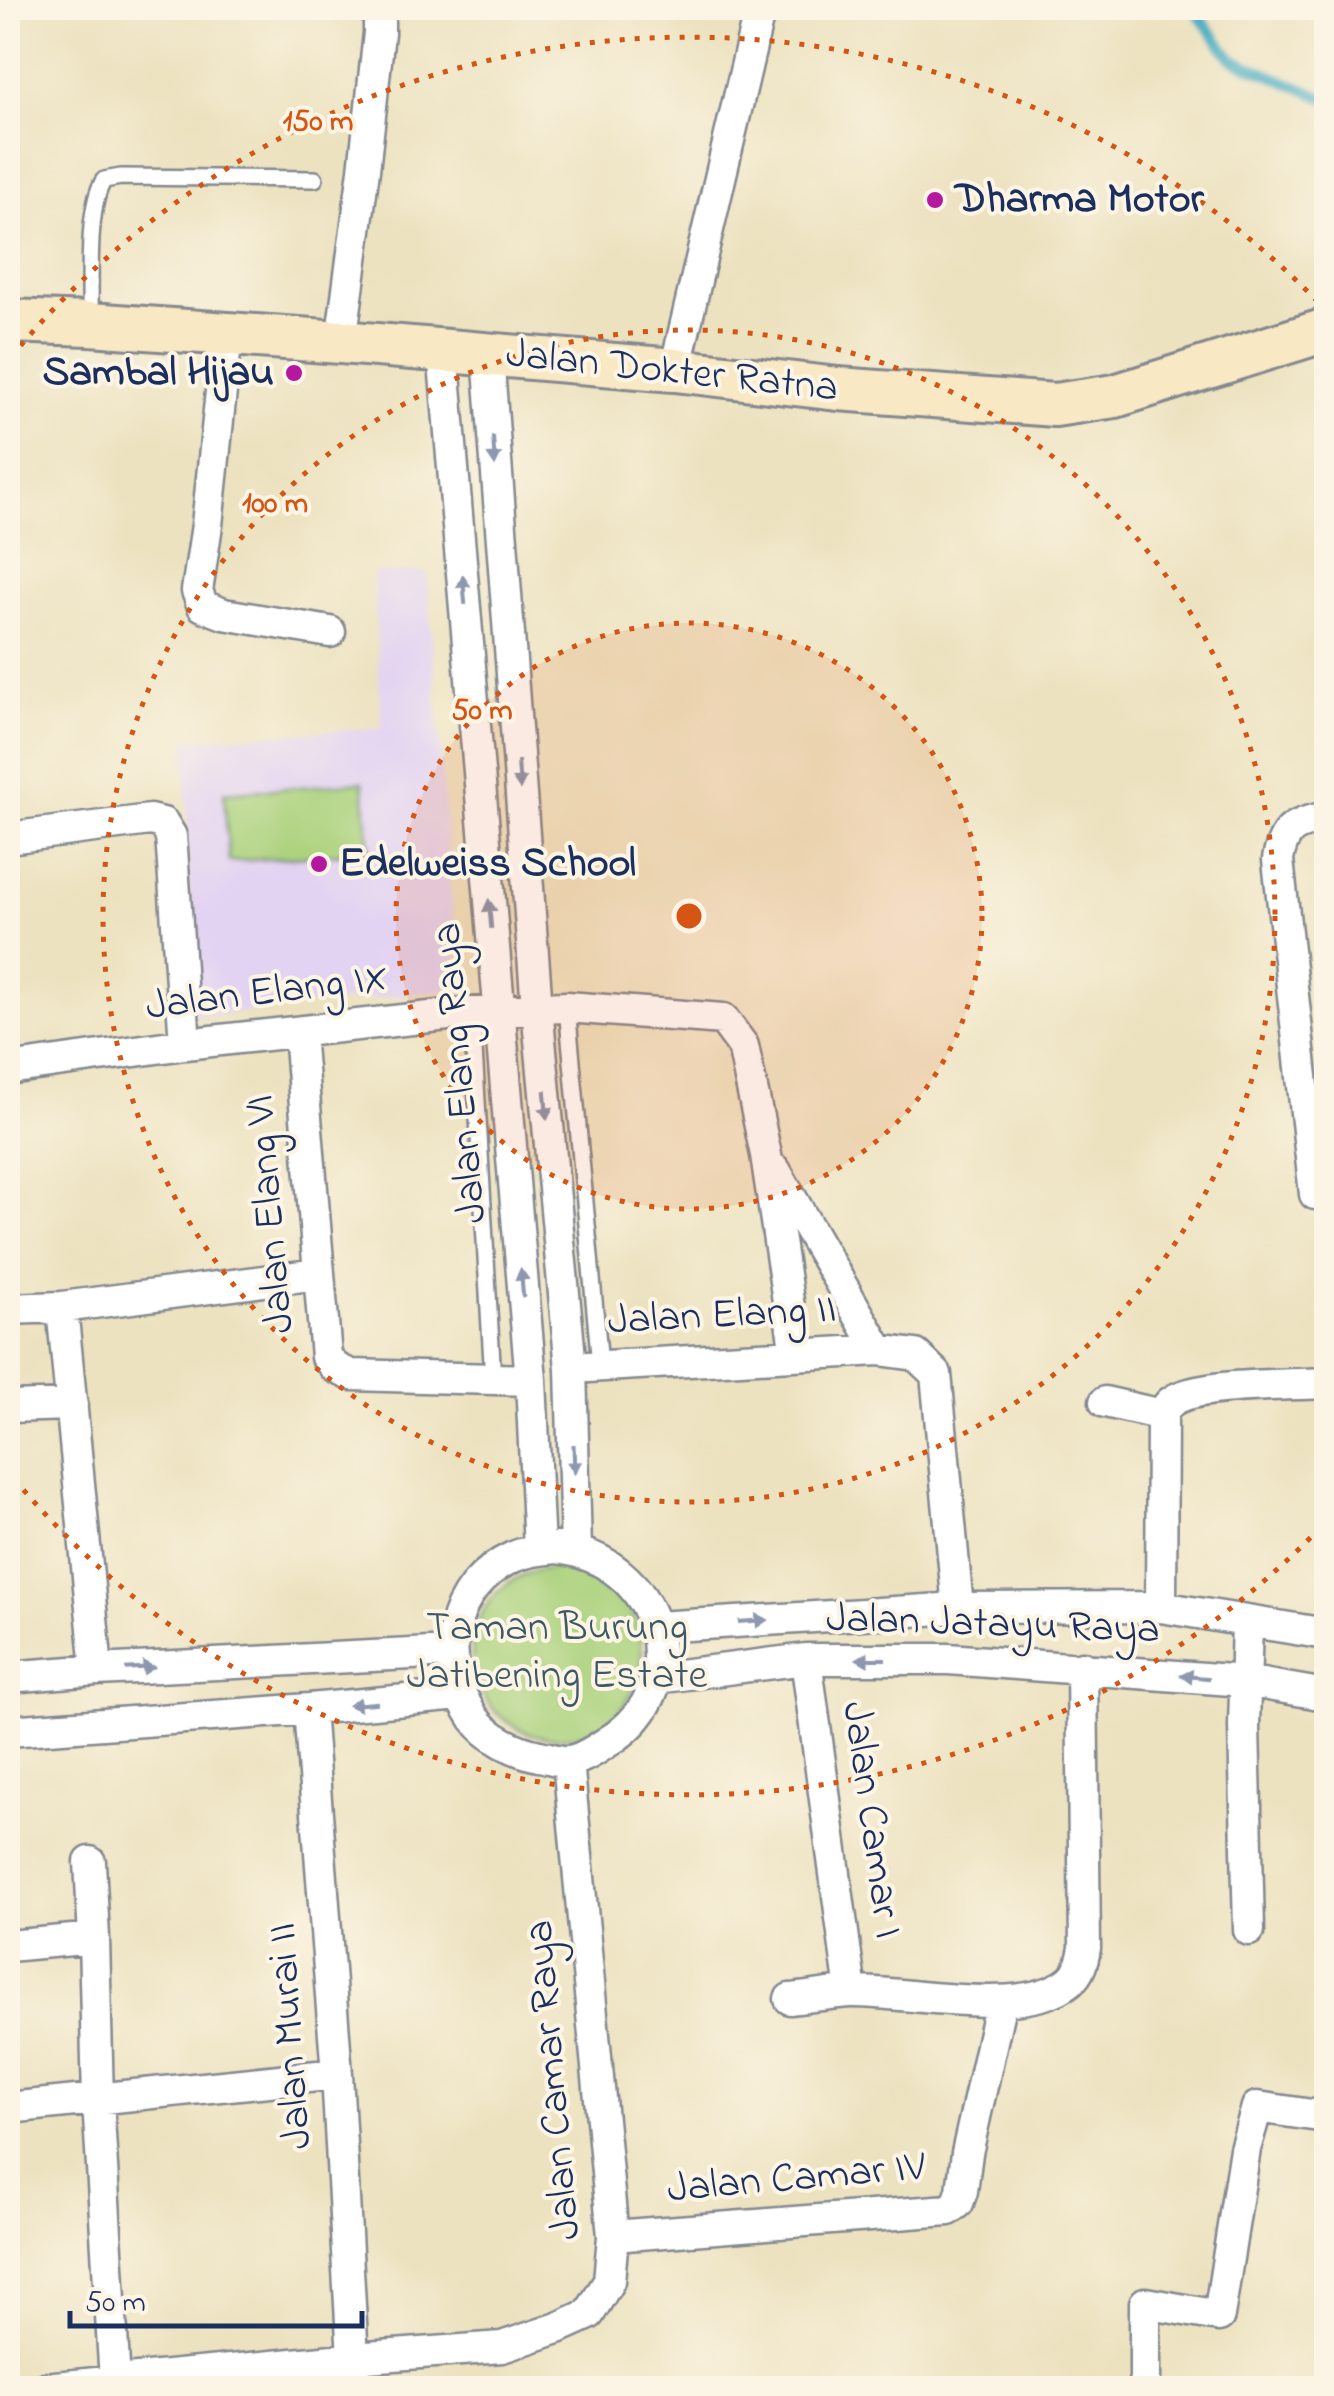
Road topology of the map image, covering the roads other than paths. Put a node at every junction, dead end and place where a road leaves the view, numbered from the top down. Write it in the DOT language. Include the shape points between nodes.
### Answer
graph roads {
  1 [pos="379,8"];
  2 [pos="760,8"];
  3 [pos="315,180"];
  4 [pos="8,321"];
  5 [pos="90,324"];
  6 [pos="1326,330"];
  7 [pos="227,334"];
  8 [pos="342,342"];
  9 [pos="442,350"];
  10 [pos="488,354"];
  11 [pos="674,370"];
  12 [pos="330,632"];
  13 [pos="1326,817"];
  14 [pos="8,838"];
  15 [pos="552,1008"];
  16 [pos="486,1022"];
  17 [pos="299,1033"];
  18 [pos="185,1044"];
  19 [pos="8,1070"];
  20 [pos="766,1155"];
  21 [pos="1315,1194"];
  22 [pos="318,1274"];
  23 [pos="62,1308"];
  24 [pos="8,1309"];
  25 [pos="879,1350"];
  26 [pos="796,1354"];
  27 [pos="585,1366"];
  28 [pos="493,1380"];
  29 [pos="531,1380"];
  30 [pos="1326,1383"];
  31 [pos="1104,1402"];
  32 [pos="72,1405"];
  33 [pos="8,1407"];
  34 [pos="1162,1414"];
  35 [pos="538,1550"];
  36 [pos="576,1550"];
  37 [pos="958,1608"];
  38 [pos="1162,1608"];
  39 [pos="1247,1622"];
  40 [pos="656,1627"];
  41 [pos="1326,1634"];
  42 [pos="451,1652"];
  43 [pos="806,1659"];
  44 [pos="1082,1667"];
  45 [pos="97,1670"];
  46 [pos="8,1678"];
  47 [pos="656,1678"];
  48 [pos="1245,1681"];
  49 [pos="460,1695"];
  50 [pos="1326,1695"];
  51 [pos="310,1709"];
  52 [pos="8,1732"];
  53 [pos="568,1761"];
  54 [pos="90,1862"];
  55 [pos="1249,1930"];
  56 [pos="94,1938"];
  57 [pos="8,1946"];
  58 [pos="850,1992"];
  59 [pos="790,1999"];
  60 [pos="1002,2001"];
  61 [pos="338,2074"];
  62 [pos="98,2100"];
  63 [pos="8,2108"];
  64 [pos="1326,2117"];
  65 [pos="613,2236"];
  66 [pos="354,2358"];
  67 [pos="115,2382"];
  68 [pos="45,2388"];
  69 [pos="1143,2388"];
  1 -- 8 [label="street"];
  2 -- 11 [label="street"];
  3 -- 5 [label="lane" via="104,180 92,230"];
  4 -- 5 [label="street, Jalan Dokter Ratna"];
  5 -- 7 [label="street, Jalan Dokter Ratna"];
  6 -- 11 [label="street, Jalan Dokter Ratna" via="1114,396 1055,404"];
  7 -- 8 [label="street, Jalan Dokter Ratna"];
  7 -- 12 [label="street" via="197,591 204,606 224,614"];
  8 -- 9 [label="street, Jalan Dokter Ratna"];
  9 -- 10 [label="street, Jalan Dokter Ratna"];
  16 -- 9 [label="street, Jalan Elang Raya, one-way"];
  10 -- 11 [label="street, Jalan Dokter Ratna"];
  10 -- 15 [label="street, Jalan Elang Raya, one-way"];
  13 -- 21 [label="street" via="1294,826 1278,860"];
  14 -- 18 [label="street" via="163,823 171,836"];
  15 -- 16 [label="street, Jalan Elang IX"];
  15 -- 20 [label="street, Jalan Elang IX" via="723,1018 743,1046"];
  15 -- 27 [label="street, Jalan Elang Raya"];
  16 -- 17 [label="street, Jalan Elang IX"];
  16 -- 28 [label="lane"];
  29 -- 16 [label="street, Jalan Elang Raya, one-way"];
  17 -- 18 [label="street, Jalan Elang IX"];
  17 -- 22 [label="street, Jalan Elang VI"];
  18 -- 19 [label="street, Jalan Elang IX"];
  20 -- 25 [label="street"];
  20 -- 26 [label="street"];
  22 -- 23 [label="street"];
  22 -- 28 [label="street, Jalan Elang VI" via="326,1357 336,1368 351,1375"];
  23 -- 24 [label="street"];
  23 -- 32 [label="street"];
  25 -- 26 [label="street, Jalan Elang II"];
  25 -- 37 [label="street, Jalan Elang II" via="916,1355 936,1374"];
  26 -- 27 [label="street, Jalan Elang II"];
  27 -- 36 [label="street, Jalan Elang Raya, one-way"];
  28 -- 29 [label="street, Jalan Elang VI"];
  29 -- 35 [label="street, Jalan Elang Raya"];
  30 -- 34 [label="street" via="1212,1389 1172,1401"];
  31 -- 34 [label="street"];
  32 -- 33 [label="street"];
  32 -- 45 [label="street"];
  34 -- 38 [label="street"];
  35 -- 36 [label="street"];
  35 -- 42 [label="street" via="515,1556 476,1585 458,1616"];
  36 -- 40 [label="street" via="611,1565 640,1592"];
  37 -- 38 [label="street, Jalan Jatayu Raya"];
  40 -- 37 [label="street, Jalan Jatayu Raya, one-way"];
  38 -- 39 [label="street, Jalan Jatayu Raya"];
  39 -- 41 [label="street, Jalan Jatayu Raya"];
  39 -- 48 [label="street"];
  40 -- 47 [label="street"];
  45 -- 42 [label="street, one-way"];
  42 -- 49 [label="street"];
  44 -- 43 [label="street, Jalan Jatayu Raya, one-way"];
  43 -- 47 [label="street, Jalan Jatayu Raya"];
  43 -- 58 [label="street, Jalan Camar I"];
  48 -- 44 [label="street, Jalan Jatayu Raya, one-way"];
  44 -- 60 [label="street" via="1086,1948 1071,1980 1050,1993"];
  45 -- 46 [label="street"];
  47 -- 53 [label="street" via="644,1708 622,1732"];
  48 -- 50 [label="street, Jalan Jatayu Raya"];
  48 -- 55 [label="street"];
  49 -- 51 [label="street, one-way"];
  49 -- 53 [label="street" via="502,1743"];
  51 -- 52 [label="street"];
  51 -- 61 [label="street, Jalan Murai II"];
  53 -- 65 [label="street, Jalan Camar Raya"];
  54 -- 56 [label="street"];
  56 -- 57 [label="street"];
  56 -- 62 [label="street"];
  58 -- 59 [label="street"];
  58 -- 60 [label="street"];
  60 -- 65 [label="street, Jalan Camar IV" via="962,2190 949,2210"];
  61 -- 62 [label="street"];
  61 -- 66 [label="street, Jalan Murai II"];
  62 -- 63 [label="street"];
  62 -- 67 [label="street"];
  64 -- 69 [label="street" via="1257,2107 1219,2316 1145,2303"];
  65 -- 66 [label="street, Jalan Camar Raya" via="608,2281 589,2314 502,2348"];
  66 -- 67 [label="street, Jalan Camar Raya"];
  67 -- 68 [label="street, Jalan Camar Raya"];
}
